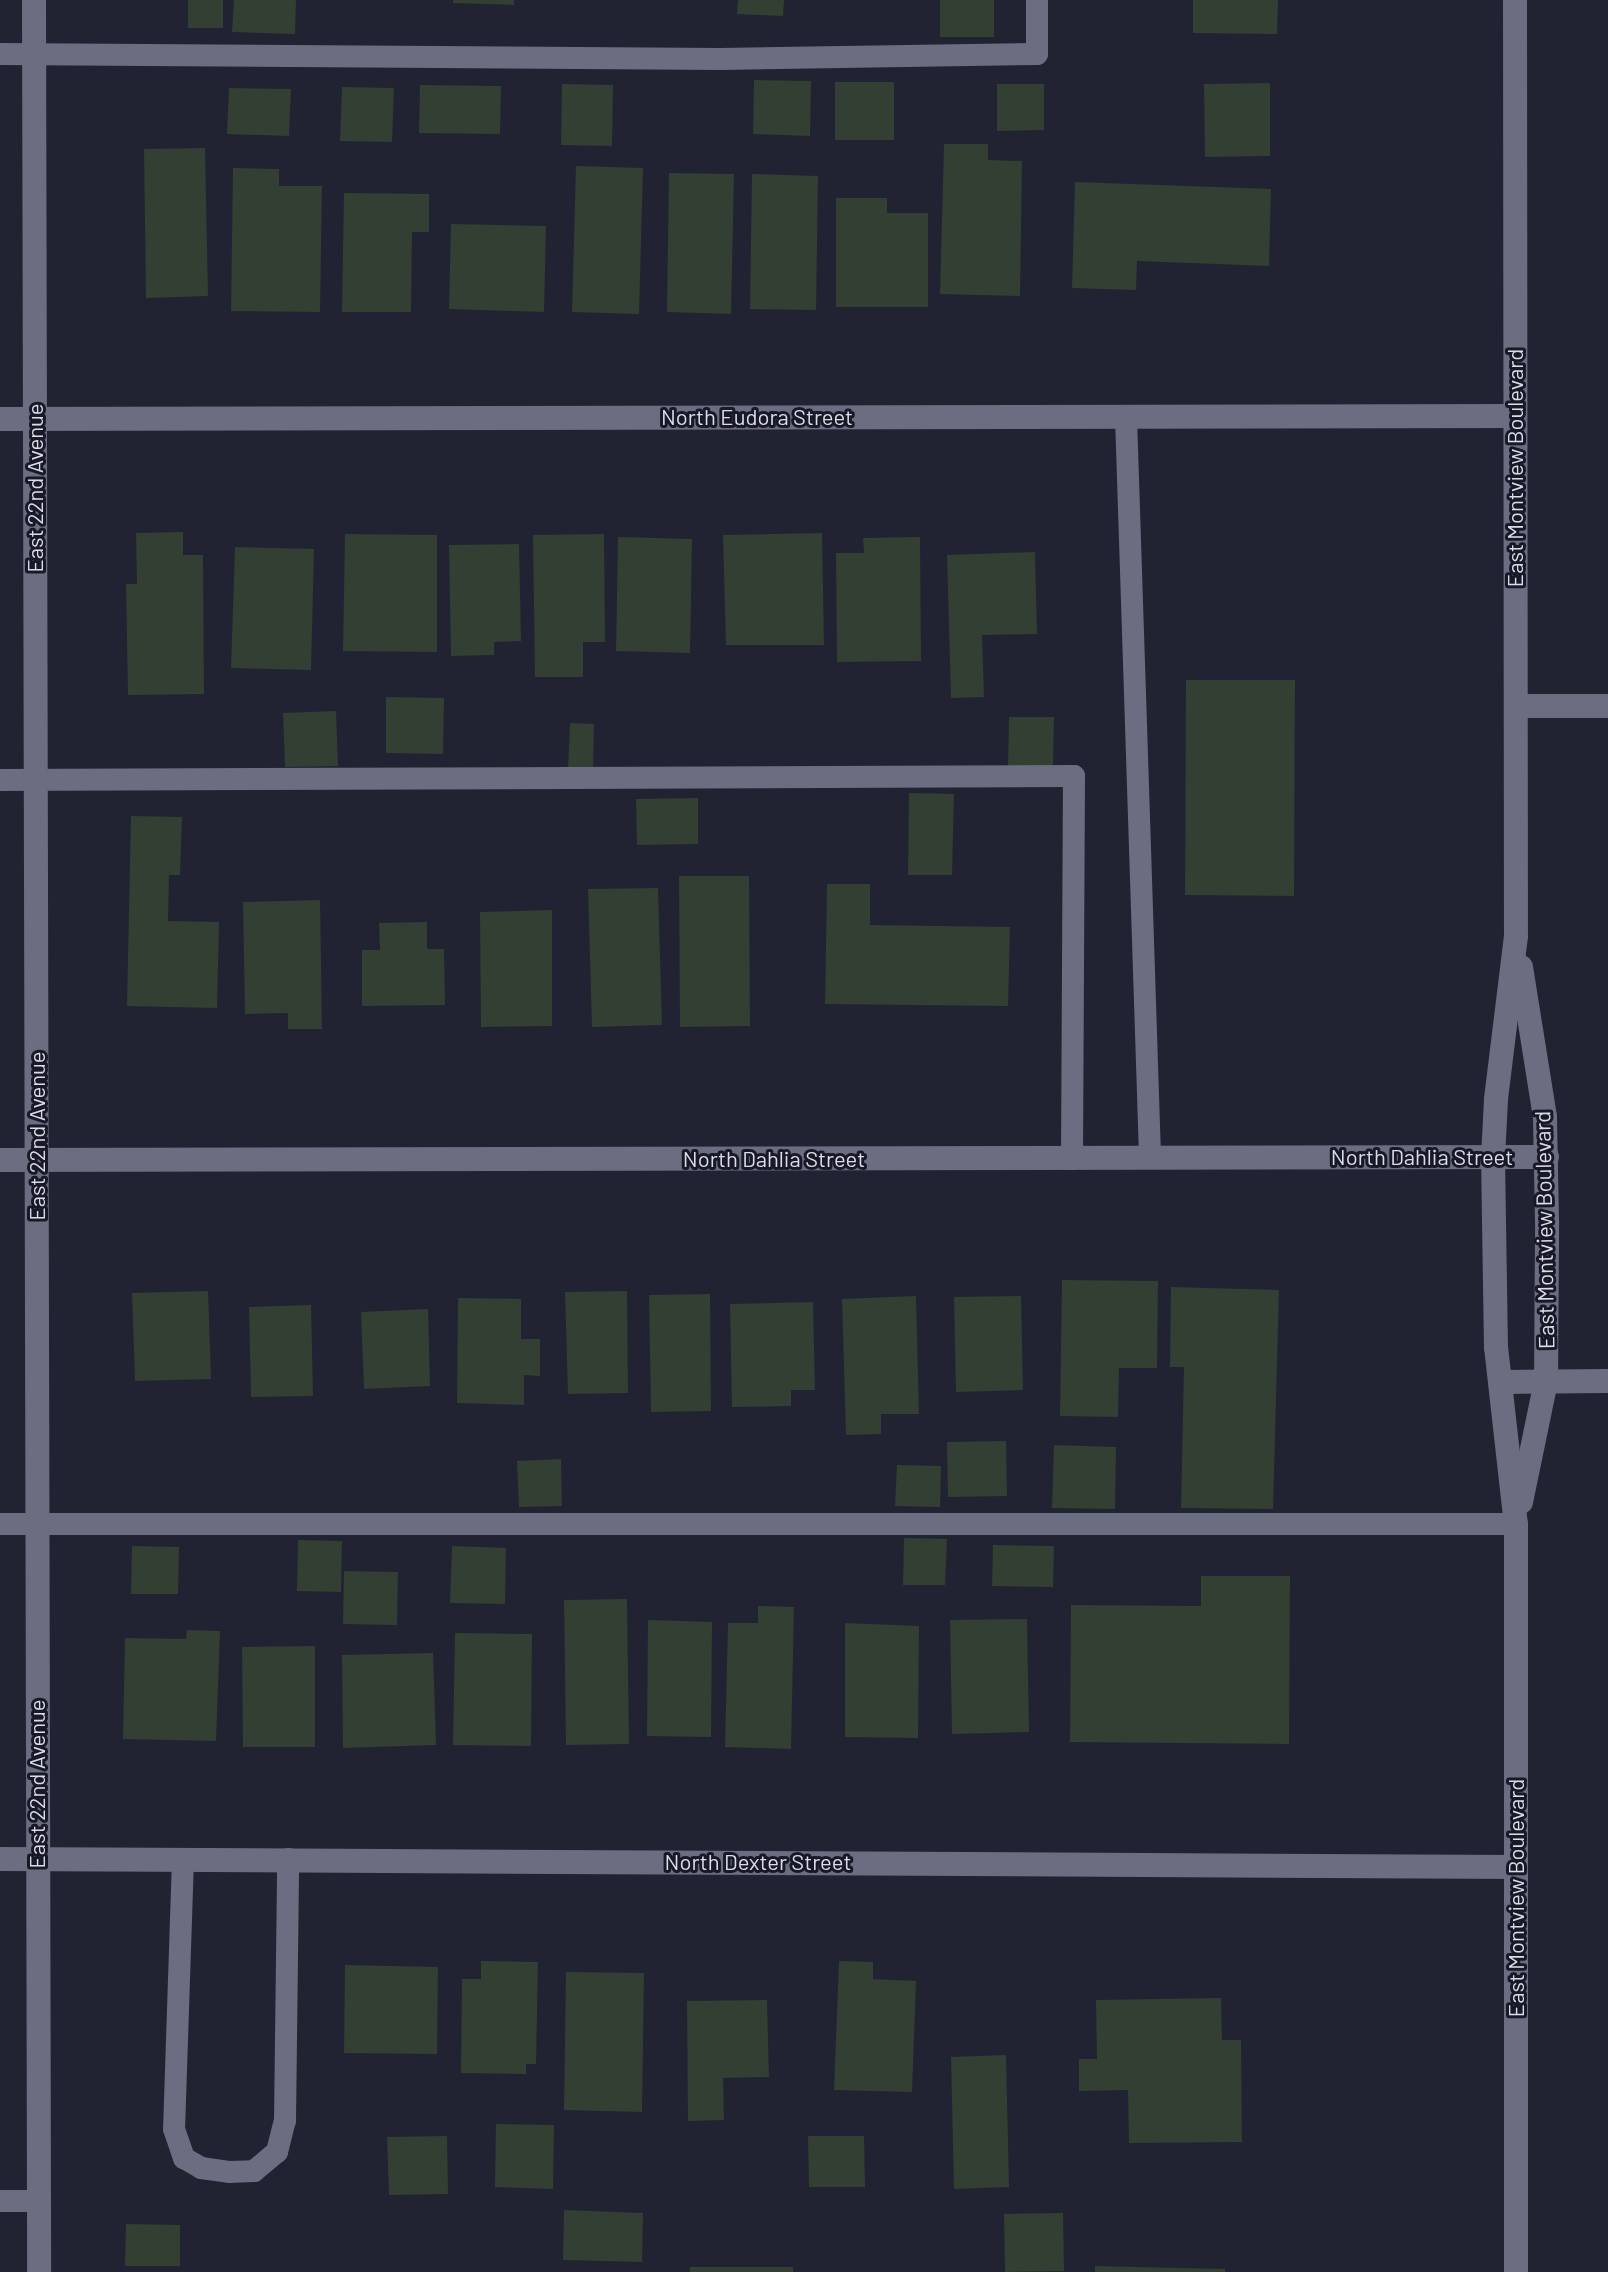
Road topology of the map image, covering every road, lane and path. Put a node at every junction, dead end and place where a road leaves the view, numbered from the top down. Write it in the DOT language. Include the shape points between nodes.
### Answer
graph roads {
  1 [pos="34,0"];
  2 [pos="1037,0"];
  3 [pos="1515,0"];
  4 [pos="0,54"];
  5 [pos="34,54"];
  6 [pos="1515,416"];
  7 [pos="1126,417"];
  8 [pos="35,418"];
  9 [pos="0,419"];
  10 [pos="1516,706"];
  11 [pos="1608,706"];
  12 [pos="0,780"];
  13 [pos="35,780"];
  14 [pos="1516,936"];
  15 [pos="1493,1157"];
  16 [pos="1547,1157"];
  17 [pos="1150,1158"];
  18 [pos="1072,1159"];
  19 [pos="0,1160"];
  20 [pos="37,1160"];
  21 [pos="1546,1381"];
  22 [pos="1608,1381"];
  23 [pos="1500,1382"];
  24 [pos="0,1524"];
  25 [pos="1516,1524"];
  26 [pos="37,1525"];
  27 [pos="0,1859"];
  28 [pos="37,1859"];
  29 [pos="183,1859"];
  30 [pos="288,1859"];
  31 [pos="1516,1867"];
  32 [pos="0,2201"];
  33 [pos="39,2201"];
  34 [pos="39,2272"];
  35 [pos="1516,2272"];
  1 -- 5 [label="street, East 22nd Avenue"];
  2 -- 5 [label="lane" via="1037,54 721,59"];
  3 -- 6 [label="street, East Montview Boulevard"];
  4 -- 5 [label="lane"];
  5 -- 8 [label="street, East 22nd Avenue"];
  6 -- 7 [label="street, North Eudora Street"];
  6 -- 10 [label="street, East Montview Boulevard"];
  7 -- 8 [label="street, North Eudora Street"];
  7 -- 17 [label="lane"];
  8 -- 9 [label="street, North Eudora Street"];
  8 -- 13 [label="street, East 22nd Avenue"];
  10 -- 11 [label="street"];
  10 -- 14 [label="street, East Montview Boulevard"];
  12 -- 13 [label="lane"];
  13 -- 18 [label="lane" via="1074,776"];
  13 -- 20 [label="street, East 22nd Avenue"];
  14 -- 15 [label="street, East Montview Boulevard"];
  14 -- 16 [label="street, East Montview Boulevard"];
  15 -- 16 [label="street, North Dahlia Street"];
  15 -- 17 [label="street, North Dahlia Street"];
  15 -- 23 [label="street, East Montview Boulevard"];
  16 -- 21 [label="street, East Montview Boulevard"];
  17 -- 18 [label="street, North Dahlia Street"];
  18 -- 20 [label="street, North Dahlia Street"];
  19 -- 20 [label="street, North Dahlia Street"];
  20 -- 26 [label="street, East 22nd Avenue"];
  21 -- 22 [label="street"];
  21 -- 23 [label="street"];
  21 -- 25 [label="street, East Montview Boulevard"];
  23 -- 25 [label="street, East Montview Boulevard"];
  24 -- 26 [label="lane"];
  25 -- 26 [label="lane"];
  25 -- 31 [label="street, East Montview Boulevard"];
  26 -- 28 [label="street, East 22nd Avenue"];
  27 -- 28 [label="street, North Dexter Street"];
  28 -- 29 [label="street, North Dexter Street"];
  28 -- 33 [label="street, East 22nd Avenue"];
  29 -- 30 [label="street, North Dexter Street"];
  29 -- 30 [label="lane" via="174,2129 184,2158 201,2168 229,2172 254,2171 277,2152 285,2121"];
  30 -- 31 [label="street, North Dexter Street"];
  31 -- 35 [label="street, East Montview Boulevard"];
  32 -- 33 [label="lane"];
  33 -- 34 [label="street, East 22nd Avenue"];
}
